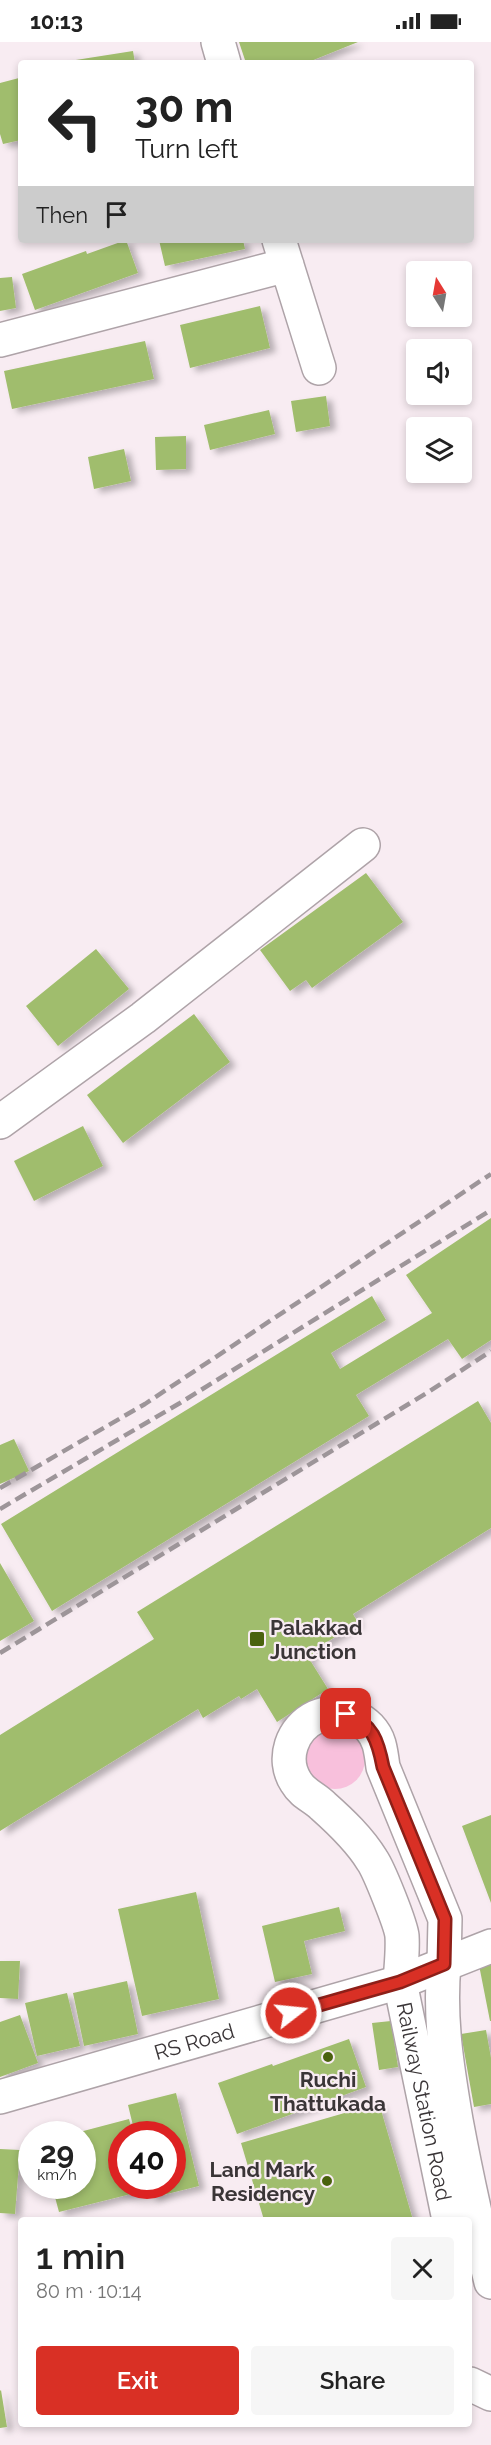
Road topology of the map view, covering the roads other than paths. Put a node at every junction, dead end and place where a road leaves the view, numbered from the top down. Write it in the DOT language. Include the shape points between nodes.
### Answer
graph roads {
  1 [pos="218,42"];
  2 [pos="223,60"];
  3 [pos="283,253"];
  4 [pos="0,340"];
  5 [pos="319,368"];
  6 [pos="363,845"];
  7 [pos="0,1122"];
  8 [pos="491,1946"];
  9 [pos="444,1964"];
  10 [pos="400,1982"];
  11 [pos="0,2097"];
  12 [pos="448,2217"];
  13 [pos="491,2282"];
  14 [pos="472,2385"];
  15 [pos="491,2394"];
  1 -- 2 [label="street"];
  3 -- 4 [label="street"];
  3 -- 5 [label="street"];
  6 -- 7 [label="street" via="143,1018"];
  8 -- 9 [label="street, RS Road"];
  9 -- 10 [label="street, RS Road"];
  9 -- 10 [label="street, Railway Station Road" via="445,1919 383,1767 374,1734 357,1718 322,1714 296,1733 290,1753 291,1773 302,1791 321,1803 353,1834 374,1862 402,1934"];
  9 -- 13 [label="street, Railway Station Road" via="441,2000 446,2061 468,2187"];
  10 -- 11 [label="street, RS Road"];
  10 -- 12 [label="street, Railway Station Road"];
  14 -- 15 [label="street"];
}
